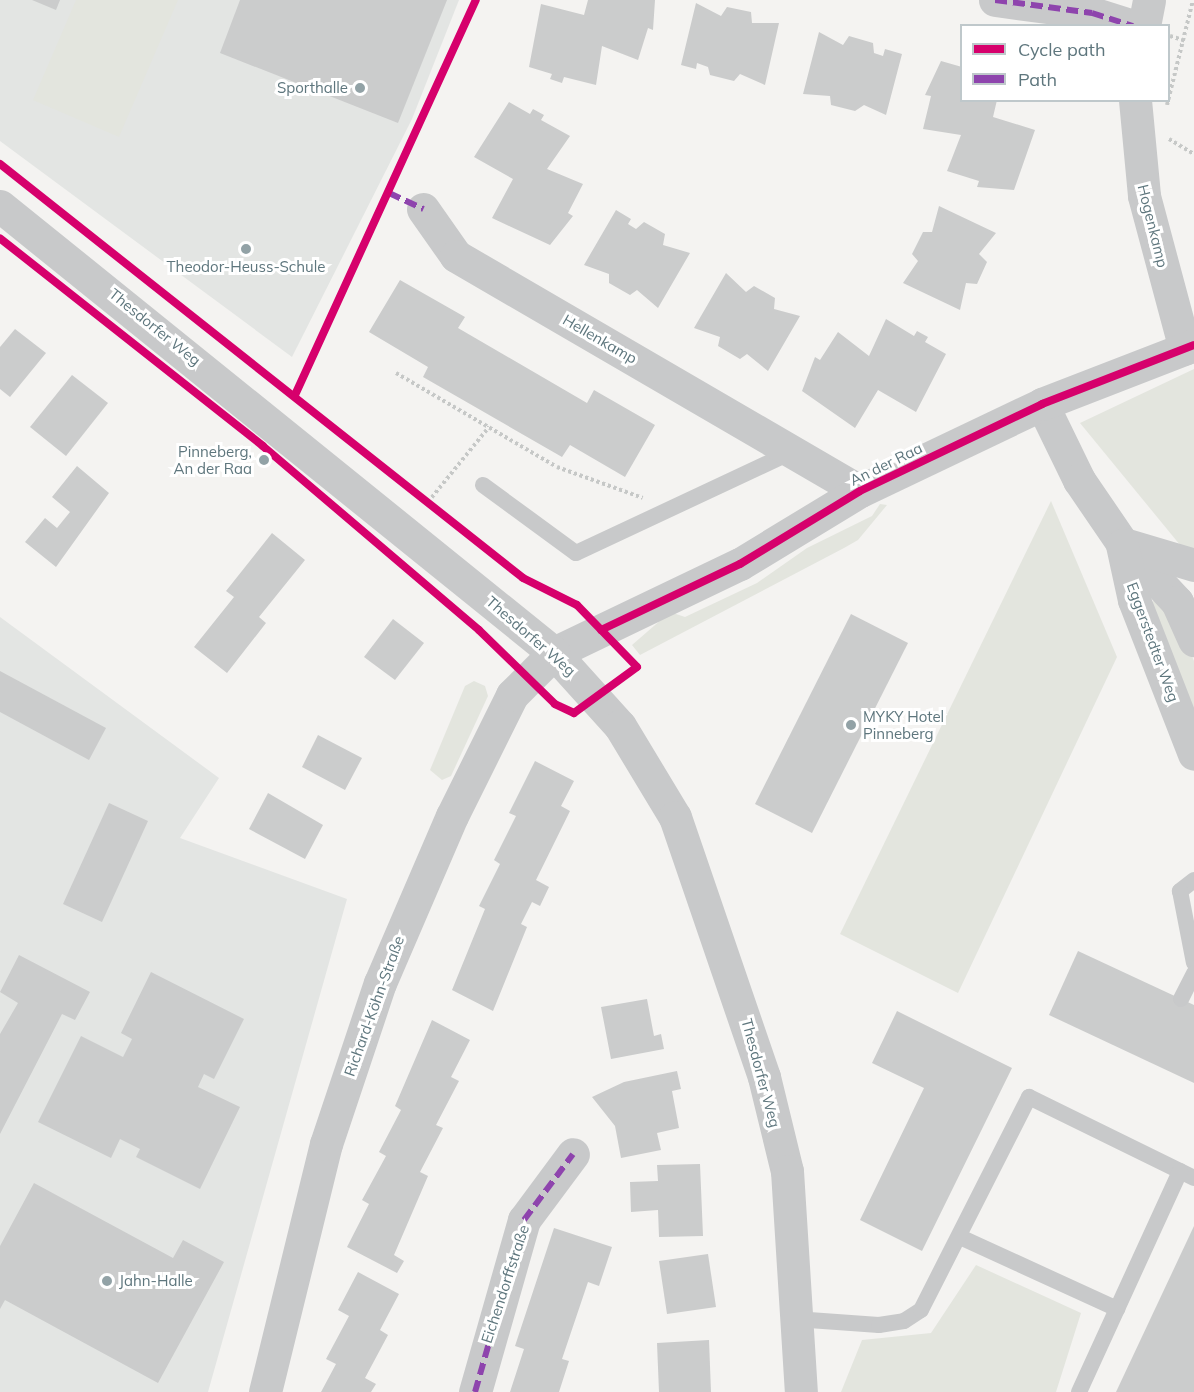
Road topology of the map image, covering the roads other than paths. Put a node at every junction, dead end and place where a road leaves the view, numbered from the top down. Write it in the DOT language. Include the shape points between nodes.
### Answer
graph roads {
  1 [pos="995,0"];
  2 [pos="1149,0"];
  3 [pos="1126,24"];
  4 [pos="1144,24"];
  5 [pos="1135,102"];
  6 [pos="0,206"];
  7 [pos="423,209"];
  8 [pos="1190,347"];
  9 [pos="1042,404"];
  10 [pos="794,451"];
  11 [pos="483,485"];
  12 [pos="860,491"];
  13 [pos="1122,543"];
  14 [pos="1194,566"];
  15 [pos="1194,640"];
  16 [pos="554,652"];
  17 [pos="1194,754"];
  18 [pos="1194,880"];
  19 [pos="1194,963"];
  20 [pos="1194,973"];
  21 [pos="1181,999"];
  22 [pos="573,1154"];
  23 [pos="1187,1174"];
  24 [pos="960,1237"];
  25 [pos="1117,1309"];
  26 [pos="795,1319"];
  27 [pos="265,1392"];
  28 [pos="475,1392"];
  29 [pos="801,1392"];
  30 [pos="1078,1392"];
  1 -- 3 [label="street" via="1092,14"];
  2 -- 4 [label="street"];
  5 -- 8 [label="street, Hogenkamp" via="1139,168"];
  6 -- 16 [label="street, Thesdorfer Weg"];
  7 -- 10 [label="street, Hellenkamp" via="456,256"];
  8 -- 9 [label="street, An der Raa"];
  9 -- 12 [label="street, An der Raa"];
  9 -- 13 [label="street" via="1079,480"];
  10 -- 11 [label="lane" via="576,553"];
  10 -- 12 [label="street, Hellenkamp"];
  12 -- 16 [label="street, An der Raa" via="740,564"];
  13 -- 14 [label="street"];
  13 -- 15 [label="street, Eggerstedter Weg" via="1177,602"];
  13 -- 17 [label="street, Eggerstedter Weg" via="1134,600"];
  16 -- 26 [label="street, Thesdorfer Weg" via="620,726 675,817 698,877 764,1077 787,1171"];
  16 -- 27 [label="street, Richard-Köhn-Straße" via="512,695 380,983 326,1144"];
  18 -- 19 [label="lane" via="1180,891"];
  20 -- 21 [label="lane"];
  22 -- 28 [label="street, Eichendorffstraße" via="524,1220"];
  23 -- 24 [label="lane" via="1029,1097"];
  23 -- 25 [label="lane"];
  24 -- 25 [label="lane"];
  24 -- 26 [label="lane" via="921,1310 904,1321 879,1325"];
  25 -- 30 [label="lane"];
  26 -- 29 [label="street, Thesdorfer Weg"];
}
